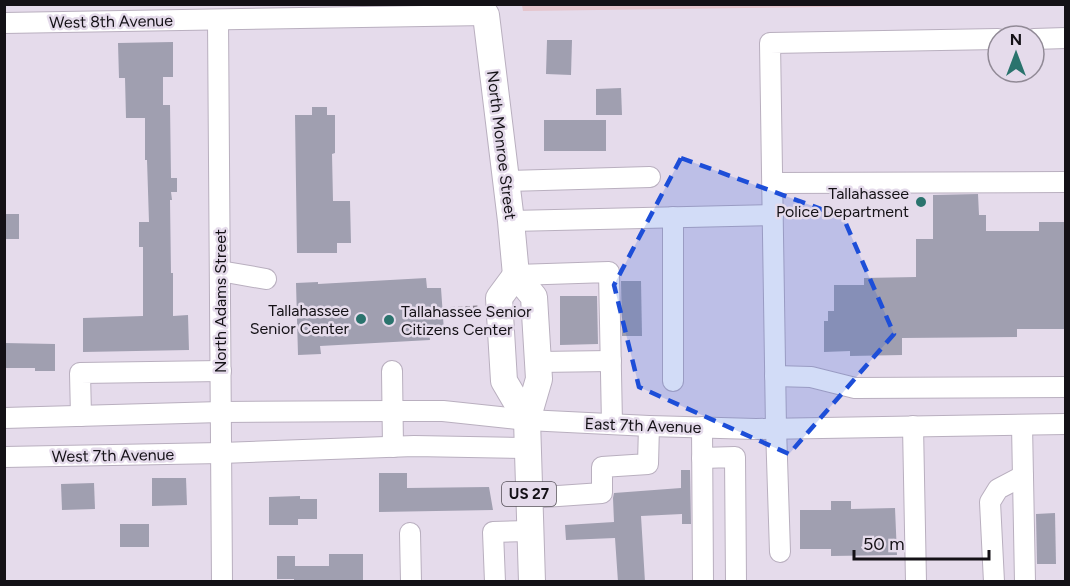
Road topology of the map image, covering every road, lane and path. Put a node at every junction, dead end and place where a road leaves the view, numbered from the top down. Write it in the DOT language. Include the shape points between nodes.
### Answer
graph roads {
  1 [pos="485,8"];
  2 [pos="218,20"];
  3 [pos="4,23"];
  4 [pos="1065,38"];
  5 [pos="986,39"];
  6 [pos="1046,39"];
  7 [pos="650,177"];
  8 [pos="506,181"];
  9 [pos="1065,182"];
  10 [pos="772,183"];
  11 [pos="773,215"];
  12 [pos="673,217"];
  13 [pos="511,220"];
  14 [pos="220,271"];
  15 [pos="516,275"];
  16 [pos="266,279"];
  17 [pos="486,306"];
  18 [pos="442,309"];
  19 [pos="611,361"];
  20 [pos="538,362"];
  21 [pos="220,371"];
  22 [pos="392,371"];
  23 [pos="775,376"];
  24 [pos="673,381"];
  25 [pos="1065,387"];
  26 [pos="392,411"];
  27 [pos="221,412"];
  28 [pos="81,416"];
  29 [pos="4,418"];
  30 [pos="527,420"];
  31 [pos="612,424"];
  32 [pos="1065,424"];
  33 [pos="1022,425"];
  34 [pos="649,426"];
  35 [pos="913,426"];
  36 [pos="702,427"];
  37 [pos="776,428"];
  38 [pos="393,447"];
  39 [pos="528,448"];
  40 [pos="221,453"];
  41 [pos="4,457"];
  42 [pos="702,458"];
  43 [pos="1023,476"];
  44 [pos="529,498"];
  45 [pos="530,531"];
  46 [pos="410,533"];
  47 [pos="780,552"];
  48 [pos="222,582"];
  49 [pos="411,582"];
  50 [pos="495,582"];
  51 [pos="532,582"];
  52 [pos="703,582"];
  53 [pos="736,582"];
  54 [pos="916,582"];
  55 [pos="994,582"];
  56 [pos="1025,582"];
  1 -- 2 [label="street, West 8th Avenue"];
  1 -- 8 [label="main road, North Monroe Street"];
  2 -- 3 [label="street, West 8th Avenue"];
  2 -- 14 [label="street, North Adams Street"];
  4 -- 6 [label="street"];
  5 -- 10 [label="street" via="770,43"];
  7 -- 8 [label="street"];
  8 -- 13 [label="main road, North Monroe Street"];
  9 -- 10 [label="street"];
  10 -- 11 [label="street"];
  11 -- 12 [label="street"];
  11 -- 23 [label="street"];
  12 -- 13 [label="street"];
  12 -- 24 [label="street"];
  13 -- 15 [label="main road, North Monroe Street"];
  14 -- 16 [label="street"];
  14 -- 21 [label="street, North Adams Street"];
  15 -- 19 [label="street" via="609,272"];
  15 -- 20 [label="main road, US 27" via="534,297"];
  15 -- 30 [label="main road, US 27" via="499,298 504,381"];
  17 -- 18 [label="path"];
  19 -- 20 [label="street"];
  19 -- 31 [label="street"];
  20 -- 30 [label="main road, US 27" via="539,380"];
  21 -- 27 [label="street, North Adams Street"];
  21 -- 28 [label="street" via="80,374"];
  22 -- 26 [label="street"];
  23 -- 25 [label="street" via="811,377 855,388"];
  23 -- 37 [label="street"];
  26 -- 27 [label="street, East 7th Avenue"];
  26 -- 30 [label="street, East 7th Avenue" via="443,411"];
  26 -- 38 [label="street"];
  27 -- 28 [label="street"];
  27 -- 40 [label="street, North Adams Street"];
  28 -- 29 [label="street"];
  30 -- 31 [label="street, East 7th Avenue"];
  30 -- 39 [label="main road, US 27"];
  31 -- 34 [label="street, East 7th Avenue"];
  32 -- 33 [label="street, East 7th Avenue"];
  33 -- 35 [label="street, East 7th Avenue"];
  33 -- 43 [label="street"];
  34 -- 36 [label="street, East 7th Avenue"];
  34 -- 44 [label="street" via="648,464 602,467 602,493"];
  35 -- 37 [label="street, East 7th Avenue"];
  35 -- 54 [label="street"];
  36 -- 37 [label="street, East 7th Avenue"];
  36 -- 42 [label="street"];
  37 -- 47 [label="street"];
  38 -- 39 [label="street"];
  38 -- 40 [label="street"];
  39 -- 44 [label="main road, US 27"];
  40 -- 41 [label="street, West 7th Avenue"];
  40 -- 48 [label="street, North Adams Street"];
  42 -- 52 [label="street"];
  42 -- 53 [label="street" via="735,457"];
  43 -- 55 [label="street" via="998,489 990,502"];
  43 -- 56 [label="street"];
  44 -- 45 [label="main road, US 27"];
  45 -- 50 [label="street" via="493,532"];
  45 -- 51 [label="main road, US 27"];
  46 -- 49 [label="street"];
}
